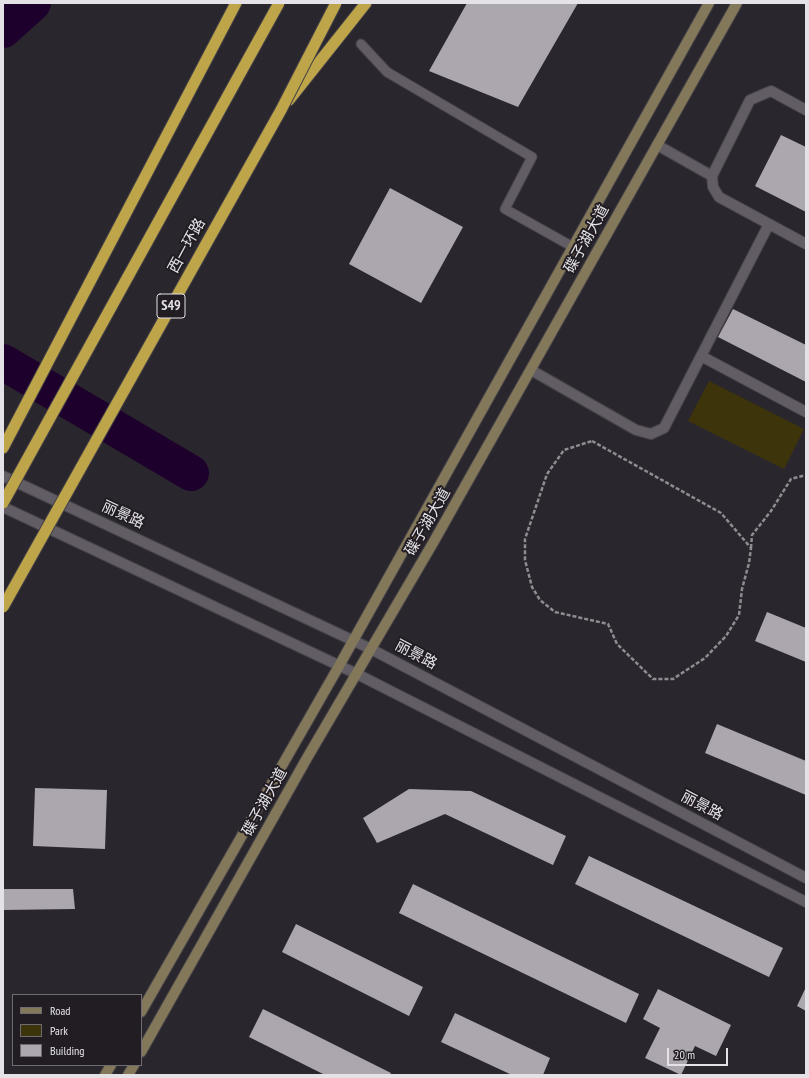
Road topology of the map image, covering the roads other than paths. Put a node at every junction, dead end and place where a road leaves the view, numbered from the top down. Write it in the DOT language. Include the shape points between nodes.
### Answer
graph roads {
  1 [pos="236,3"];
  2 [pos="279,3"];
  3 [pos="336,3"];
  4 [pos="366,3"];
  5 [pos="709,3"];
  6 [pos="736,3"];
  7 [pos="361,44"];
  8 [pos="281,110"];
  9 [pos="806,110"];
  10 [pos="657,145"];
  11 [pos="712,176"];
  12 [pos="769,224"];
  13 [pos="806,244"];
  14 [pos="574,247"];
  15 [pos="701,356"];
  16 [pos="531,370"];
  17 [pos="806,412"];
  18 [pos="3,448"];
  19 [pos="3,476"];
  20 [pos="3,503"];
  21 [pos="3,507"];
  22 [pos="3,607"];
  23 [pos="353,640"];
  24 [pos="371,649"];
  25 [pos="339,666"];
  26 [pos="357,674"];
  27 [pos="806,878"];
  28 [pos="806,902"];
  29 [pos="142,1010"];
  30 [pos="142,1050"];
  31 [pos="110,1066"];
  32 [pos="133,1066"];
  33 [pos="105,1075"];
  34 [pos="128,1075"];
  1 -- 18 [label="highway"];
  2 -- 20 [label="highway, bridge"];
  3 -- 8 [label="highway, 西一环路 / S49, bridge"];
  4 -- 8 [label="highway, bridge"];
  5 -- 14 [label="main road, 碟子湖大道"];
  6 -- 10 [label="main road, 碟子湖大道"];
  7 -- 14 [label="lane" via="387,72 532,157 505,209"];
  8 -- 22 [label="highway, 西一环路 / S49, bridge"];
  9 -- 11 [label="street" via="771,91 750,100"];
  10 -- 11 [label="street"];
  10 -- 16 [label="main road, 碟子湖大道"];
  11 -- 12 [label="street" via="713,187 719,197"];
  12 -- 13 [label="street"];
  12 -- 15 [label="street"];
  14 -- 23 [label="main road, 碟子湖大道"];
  15 -- 16 [label="street" via="664,428 651,434 636,430"];
  15 -- 17 [label="street"];
  16 -- 24 [label="main road, 碟子湖大道"];
  19 -- 23 [label="street, 丽景路"];
  21 -- 25 [label="street"];
  23 -- 24 [label="street, 丽景路"];
  23 -- 25 [label="main road, 碟子湖大道"];
  24 -- 26 [label="main road, 碟子湖大道"];
  24 -- 27 [label="street, 丽景路"];
  25 -- 26 [label="street"];
  25 -- 29 [label="main road, 碟子湖大道"];
  26 -- 28 [label="street"];
  26 -- 30 [label="main road, 碟子湖大道"];
  31 -- 33 [label="main road"];
  32 -- 34 [label="main road"];
}
